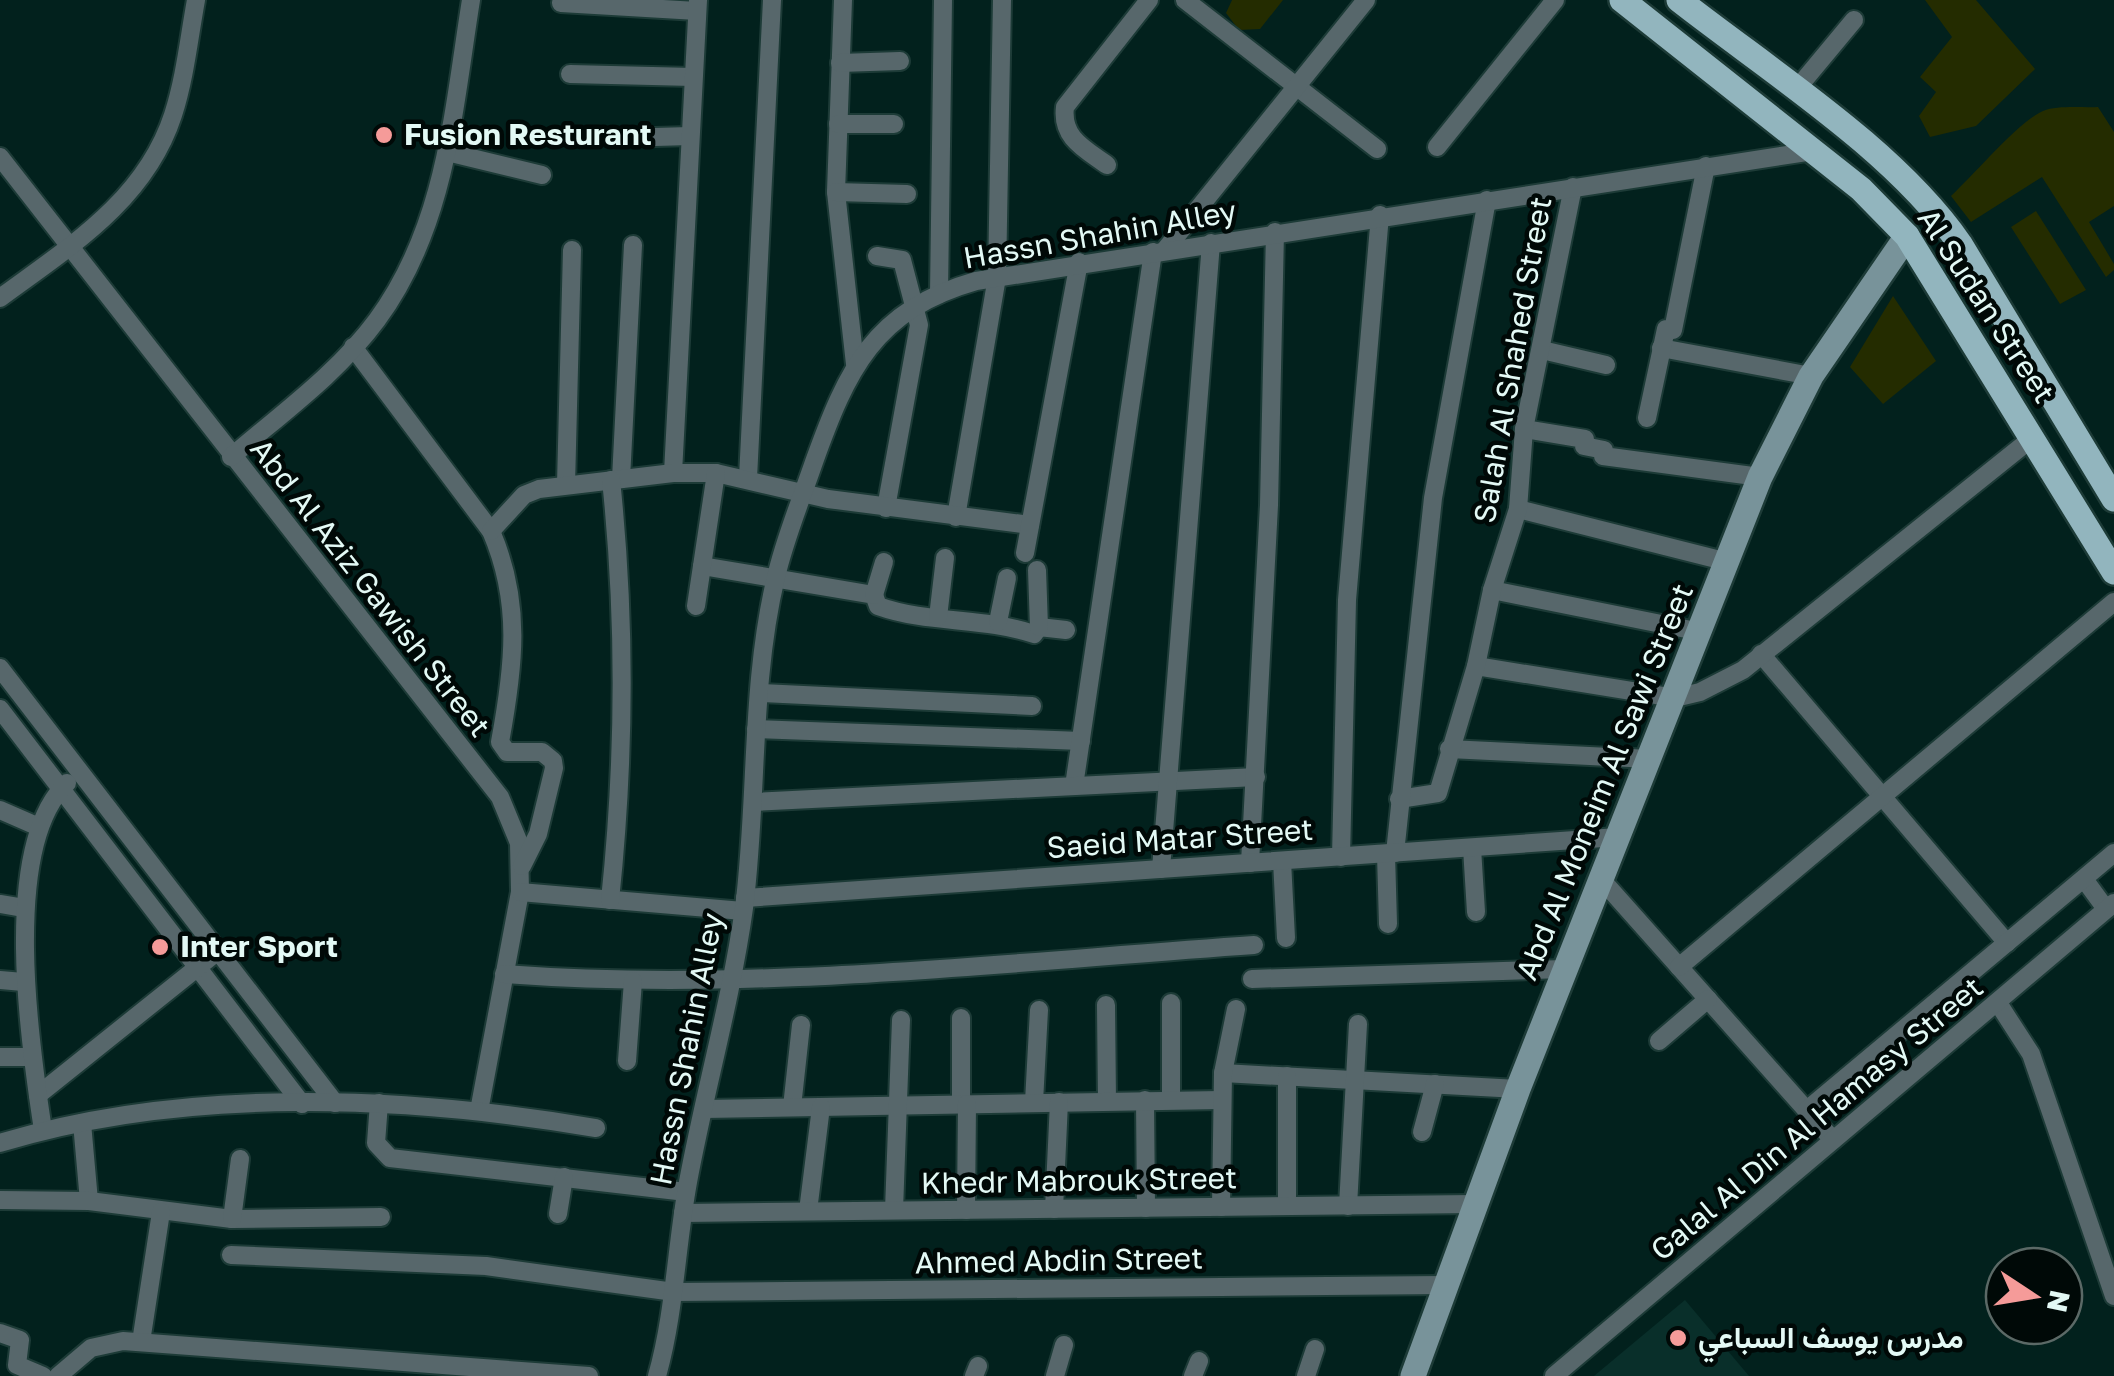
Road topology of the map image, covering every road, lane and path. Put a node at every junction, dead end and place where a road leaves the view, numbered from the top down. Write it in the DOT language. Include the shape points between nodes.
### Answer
graph roads {
  1 [pos="196,0"];
  2 [pos="471,0"];
  3 [pos="772,0"];
  4 [pos="842,0"];
  5 [pos="943,0"];
  6 [pos="1002,0"];
  7 [pos="1149,0"];
  8 [pos="1185,0"];
  9 [pos="1366,0"];
  10 [pos="1555,0"];
  11 [pos="1622,0"];
  12 [pos="1680,0"];
  13 [pos="562,3"];
  14 [pos="698,5"];
  15 [pos="1854,20"];
  16 [pos="900,61"];
  17 [pos="840,62"];
  18 [pos="570,74"];
  19 [pos="692,78"];
  20 [pos="1298,86"];
  21 [pos="1795,91"];
  22 [pos="838,124"];
  23 [pos="894,124"];
  24 [pos="690,136"];
  25 [pos="655,137"];
  26 [pos="1438,146"];
  27 [pos="1377,149"];
  28 [pos="1813,151"];
  29 [pos="447,152"];
  30 [pos="0,157"];
  31 [pos="1107,164"];
  32 [pos="1706,166"];
  33 [pos="542,175"];
  34 [pos="1583,185"];
  35 [pos="836,192"];
  36 [pos="907,194"];
  37 [pos="1487,200"];
  38 [pos="1380,215"];
  39 [pos="1275,232"];
  40 [pos="1907,236"];
  41 [pos="1212,243"];
  42 [pos="634,245"];
  43 [pos="68,247"];
  44 [pos="572,250"];
  45 [pos="1159,251"];
  46 [pos="878,256"];
  47 [pos="1079,262"];
  48 [pos="997,277"];
  49 [pos="939,294"];
  50 [pos="0,298"];
  51 [pos="916,305"];
  52 [pos="353,347"];
  53 [pos="1662,348"];
  54 [pos="1542,350"];
  55 [pos="855,364"];
  56 [pos="1606,365"];
  57 [pos="1811,376"];
  58 [pos="2042,380"];
  59 [pos="2010,400"];
  60 [pos="1647,418"];
  61 [pos="1524,429"];
  62 [pos="2032,438"];
  63 [pos="232,457"];
  64 [pos="673,473"];
  65 [pos="716,473"];
  66 [pos="1760,477"];
  67 [pos="748,478"];
  68 [pos="616,479"];
  69 [pos="566,485"];
  70 [pos="802,494"];
  71 [pos="2114,499"];
  72 [pos="886,508"];
  73 [pos="1518,509"];
  74 [pos="956,517"];
  75 [pos="1030,526"];
  76 [pos="491,530"];
  77 [pos="1024,553"];
  78 [pos="946,558"];
  79 [pos="884,562"];
  80 [pos="1728,562"];
  81 [pos="702,566"];
  82 [pos="1037,570"];
  83 [pos="2114,572"];
  84 [pos="776,576"];
  85 [pos="1007,578"];
  86 [pos="1492,590"];
  87 [pos="874,595"];
  88 [pos="2114,602"];
  89 [pos="696,606"];
  90 [pos="938,617"];
  91 [pos="998,622"];
  92 [pos="1039,626"];
  93 [pos="1066,630"];
  94 [pos="1701,632"];
  95 [pos="1762,654"];
  96 [pos="1476,666"];
  97 [pos="0,668"];
  98 [pos="760,693"];
  99 [pos="1674,698"];
  100 [pos="1032,706"];
  101 [pos="0,709"];
  102 [pos="756,729"];
  103 [pos="1081,741"];
  104 [pos="1449,749"];
  105 [pos="1650,759"];
  106 [pos="79,772"];
  107 [pos="1256,778"];
  108 [pos="1167,782"];
  109 [pos="1074,786"];
  110 [pos="60,789"];
  111 [pos="1882,796"];
  112 [pos="1399,799"];
  113 [pos="752,802"];
  114 [pos="0,810"];
  115 [pos="40,826"];
  116 [pos="1618,838"];
  117 [pos="1472,848"];
  118 [pos="1390,853"];
  119 [pos="2114,853"];
  120 [pos="1341,857"];
  121 [pos="1282,861"];
  122 [pos="1250,863"];
  123 [pos="521,867"];
  124 [pos="1161,868"];
  125 [pos="1601,879"];
  126 [pos="2084,879"];
  127 [pos="520,892"];
  128 [pos="610,900"];
  129 [pos="0,904"];
  130 [pos="744,904"];
  131 [pos="2110,906"];
  132 [pos="24,908"];
  133 [pos="1476,912"];
  134 [pos="1388,924"];
  135 [pos="1286,938"];
  136 [pos="2007,943"];
  137 [pos="1254,945"];
  138 [pos="218,951"];
  139 [pos="1680,967"];
  140 [pos="1564,969"];
  141 [pos="196,970"];
  142 [pos="504,974"];
  143 [pos="1252,979"];
  144 [pos="0,980"];
  145 [pos="734,980"];
  146 [pos="633,981"];
  147 [pos="23,982"];
  148 [pos="1708,999"];
  149 [pos="1171,1003"];
  150 [pos="1998,1004"];
  151 [pos="1106,1006"];
  152 [pos="1236,1009"];
  153 [pos="1039,1010"];
  154 [pos="961,1018"];
  155 [pos="901,1020"];
  156 [pos="1358,1024"];
  157 [pos="801,1025"];
  158 [pos="1658,1040"];
  159 [pos="0,1057"];
  160 [pos="30,1057"];
  161 [pos="628,1061"];
  162 [pos="1223,1073"];
  163 [pos="1287,1076"];
  164 [pos="1356,1080"];
  165 [pos="1434,1084"];
  166 [pos="1518,1088"];
  167 [pos="38,1095"];
  168 [pos="1145,1100"];
  169 [pos="1172,1100"];
  170 [pos="1221,1100"];
  171 [pos="1107,1101"];
  172 [pos="1034,1102"];
  173 [pos="1059,1102"];
  174 [pos="335,1103"];
  175 [pos="380,1103"];
  176 [pos="302,1104"];
  177 [pos="964,1104"];
  178 [pos="821,1107"];
  179 [pos="901,1107"];
  180 [pos="792,1108"];
  181 [pos="704,1109"];
  182 [pos="1807,1110"];
  183 [pos="478,1111"];
  184 [pos="82,1123"];
  185 [pos="596,1128"];
  186 [pos="43,1130"];
  187 [pos="1422,1132"];
  188 [pos="1833,1140"];
  189 [pos="0,1143"];
  190 [pos="240,1159"];
  191 [pos="564,1177"];
  192 [pos="686,1192"];
  193 [pos="0,1200"];
  194 [pos="89,1201"];
  195 [pos="1474,1204"];
  196 [pos="1287,1206"];
  197 [pos="1348,1206"];
  198 [pos="1221,1207"];
  199 [pos="1146,1208"];
  200 [pos="1054,1209"];
  201 [pos="894,1210"];
  202 [pos="966,1210"];
  203 [pos="808,1211"];
  204 [pos="161,1212"];
  205 [pos="684,1212"];
  206 [pos="558,1214"];
  207 [pos="381,1217"];
  208 [pos="232,1219"];
  209 [pos="232,1255"];
  210 [pos="1444,1285"];
  211 [pos="674,1292"];
  212 [pos="2114,1296"];
  213 [pos="0,1333"];
  214 [pos="141,1342"];
  215 [pos="1064,1345"];
  216 [pos="1314,1349"];
  217 [pos="372,1369"];
  218 [pos="1422,1370"];
  219 [pos="44,1376"];
  220 [pos="58,1376"];
  221 [pos="589,1376"];
  222 [pos="656,1376"];
  223 [pos="1055,1376"];
  224 [pos="1306,1376"];
  225 [pos="1554,1376"];
  1 -- 43 [label="street" via="160,150 112,212"];
  2 -- 29 [label="street"];
  3 -- 67 [label="street"];
  4 -- 17 [label="street"];
  5 -- 49 [label="street"];
  6 -- 48 [label="street"];
  7 -- 31 [label="street" via="1066,107 1072,139"];
  8 -- 20 [label="street"];
  9 -- 20 [label="street"];
  10 -- 26 [label="street"];
  11 -- 28 [label="main road, Al Sudan Street"];
  12 -- 21 [label="main road, Al Sudan Street"];
  13 -- 14 [label="street"];
  14 -- 19 [label="street"];
  15 -- 21 [label="street"];
  16 -- 17 [label="street"];
  17 -- 22 [label="street"];
  18 -- 19 [label="street"];
  19 -- 24 [label="street"];
  20 -- 27 [label="street"];
  20 -- 45 [label="street"];
  21 -- 58 [label="main road, Al Sudan Street" via="1887,161 1932,205"];
  22 -- 23 [label="street"];
  22 -- 35 [label="street"];
  24 -- 25 [label="street"];
  24 -- 64 [label="street"];
  28 -- 32 [label="street, Hassn Shahin Alley"];
  28 -- 40 [label="main road, Al Sudan Street"];
  29 -- 33 [label="street"];
  29 -- 52 [label="street" via="422,242 401,284"];
  30 -- 43 [label="street, Abd Al Aziz Gawish Street"];
  32 -- 34 [label="street, Hassn Shahin Alley"];
  32 -- 53 [label="street" via="1673,330 1666,328"];
  34 -- 37 [label="street, Hassn Shahin Alley"];
  34 -- 54 [label="street, Salah Al Shahed Street"];
  35 -- 36 [label="street"];
  35 -- 55 [label="street"];
  37 -- 38 [label="street, Hassn Shahin Alley"];
  37 -- 112 [label="street" via="1433,498"];
  38 -- 39 [label="street, Hassn Shahin Alley"];
  38 -- 120 [label="street" via="1348,600"];
  39 -- 41 [label="street, Hassn Shahin Alley"];
  39 -- 107 [label="street"];
  40 -- 57 [label="street, Abd Al Moneim Al Sawi Street"];
  40 -- 59 [label="main road, Al Sudan Street"];
  41 -- 45 [label="street, Hassn Shahin Alley"];
  41 -- 108 [label="street"];
  42 -- 68 [label="street"];
  43 -- 50 [label="street"];
  43 -- 63 [label="street, Abd Al Aziz Gawish Street"];
  44 -- 69 [label="street"];
  45 -- 47 [label="street, Hassn Shahin Alley"];
  45 -- 103 [label="street"];
  46 -- 51 [label="street" via="902,260"];
  47 -- 48 [label="street, Hassn Shahin Alley"];
  47 -- 75 [label="street"];
  48 -- 49 [label="street, Hassn Shahin Alley"];
  48 -- 74 [label="street"];
  49 -- 51 [label="street, Hassn Shahin Alley"];
  51 -- 55 [label="street, Hassn Shahin Alley" via="882,330"];
  51 -- 72 [label="street" via="919,324"];
  52 -- 63 [label="street"];
  52 -- 76 [label="street"];
  53 -- 57 [label="street"];
  53 -- 60 [label="street"];
  54 -- 56 [label="street"];
  54 -- 61 [label="street, Salah Al Shahed Street"];
  55 -- 70 [label="street, Hassn Shahin Alley"];
  57 -- 66 [label="street, Abd Al Moneim Al Sawi Street"];
  58 -- 59 [label="main road"];
  58 -- 71 [label="main road, Al Sudan Street"];
  59 -- 62 [label="main road, Al Sudan Street"];
  61 -- 66 [label="street" via="1585,439 1584,446 1604,450 1603,456"];
  61 -- 73 [label="street, Salah Al Shahed Street"];
  62 -- 83 [label="main road, Al Sudan Street"];
  62 -- 95 [label="street"];
  63 -- 123 [label="street, Abd Al Aziz Gawish Street" via="500,797 516,831"];
  64 -- 65 [label="street"];
  64 -- 68 [label="street"];
  65 -- 67 [label="street"];
  65 -- 81 [label="street"];
  66 -- 80 [label="street, Abd Al Moneim Al Sawi Street"];
  67 -- 70 [label="street"];
  68 -- 69 [label="street"];
  68 -- 128 [label="street" via="623,690"];
  69 -- 76 [label="street" via="524,495"];
  70 -- 72 [label="street"];
  70 -- 84 [label="street, Hassn Shahin Alley"];
  72 -- 74 [label="street"];
  73 -- 80 [label="street"];
  73 -- 86 [label="street, Salah Al Shahed Street"];
  74 -- 75 [label="street"];
  75 -- 77 [label="street"];
  76 -- 123 [label="street" via="505,564 515,635 500,742 507,752 549,756 554,768 538,834"];
  78 -- 90 [label="street"];
  79 -- 87 [label="street"];
  80 -- 94 [label="street, Abd Al Moneim Al Sawi Street"];
  81 -- 84 [label="street"];
  81 -- 89 [label="street"];
  82 -- 92 [label="street"];
  84 -- 87 [label="street"];
  84 -- 98 [label="street, Hassn Shahin Alley"];
  85 -- 91 [label="street"];
  86 -- 94 [label="street"];
  86 -- 96 [label="street, Salah Al Shahed Street"];
  87 -- 90 [label="street" via="878,606 896,613"];
  88 -- 111 [label="street"];
  90 -- 91 [label="street"];
  91 -- 92 [label="street" via="1034,634"];
  92 -- 93 [label="street"];
  94 -- 99 [label="street, Abd Al Moneim Al Sawi Street"];
  95 -- 99 [label="street" via="1722,682"];
  95 -- 111 [label="street"];
  96 -- 99 [label="street"];
  96 -- 104 [label="street, Salah Al Shahed Street"];
  97 -- 106 [label="street"];
  98 -- 100 [label="street"];
  98 -- 102 [label="street, Hassn Shahin Alley"];
  99 -- 105 [label="street, Abd Al Moneim Al Sawi Street"];
  101 -- 110 [label="street"];
  102 -- 103 [label="street"];
  102 -- 113 [label="street, Hassn Shahin Alley"];
  103 -- 109 [label="street"];
  104 -- 105 [label="street"];
  104 -- 112 [label="street, Salah Al Shahed Street" via="1438,793"];
  105 -- 116 [label="street, Abd Al Moneim Al Sawi Street"];
  106 -- 110 [label="street"];
  106 -- 138 [label="street"];
  107 -- 108 [label="street"];
  107 -- 122 [label="street"];
  108 -- 109 [label="street"];
  108 -- 124 [label="street"];
  109 -- 113 [label="street"];
  110 -- 115 [label="street"];
  110 -- 141 [label="street"];
  111 -- 136 [label="street"];
  111 -- 139 [label="street"];
  112 -- 118 [label="street"];
  113 -- 130 [label="street, Hassn Shahin Alley"];
  114 -- 115 [label="street"];
  115 -- 132 [label="street"];
  116 -- 117 [label="street, Saeid Matar Street"];
  116 -- 125 [label="street, Abd Al Moneim Al Sawi Street"];
  117 -- 118 [label="street, Saeid Matar Street"];
  117 -- 133 [label="street"];
  118 -- 120 [label="street, Saeid Matar Street"];
  118 -- 134 [label="street"];
  119 -- 126 [label="street, Galal Al Din Al Hamasy Street"];
  120 -- 121 [label="street, Saeid Matar Street"];
  121 -- 122 [label="street, Saeid Matar Street"];
  121 -- 135 [label="street"];
  122 -- 124 [label="street, Saeid Matar Street"];
  123 -- 127 [label="street, Abd Al Aziz Gawish Street"];
  124 -- 130 [label="street, Saeid Matar Street"];
  125 -- 139 [label="street"];
  125 -- 140 [label="street, Abd Al Moneim Al Sawi Street"];
  126 -- 131 [label="street"];
  126 -- 136 [label="street, Galal Al Din Al Hamasy Street"];
  127 -- 128 [label="street, Saeid Matar Street"];
  127 -- 142 [label="street, Abd Al Aziz Gawish Street"];
  128 -- 130 [label="street, Saeid Matar Street"];
  129 -- 132 [label="street"];
  130 -- 145 [label="street, Hassn Shahin Alley"];
  131 -- 150 [label="street, Galal Al Din Al Hamasy Street"];
  132 -- 147 [label="street"];
  136 -- 182 [label="street, Galal Al Din Al Hamasy Street"];
  137 -- 145 [label="street"];
  138 -- 141 [label="street"];
  138 -- 174 [label="street"];
  139 -- 148 [label="street"];
  140 -- 143 [label="street"];
  140 -- 166 [label="street, Abd Al Moneim Al Sawi Street"];
  141 -- 167 [label="street"];
  141 -- 176 [label="street"];
  142 -- 146 [label="street"];
  142 -- 183 [label="street, Abd Al Aziz Gawish Street"];
  144 -- 147 [label="street"];
  145 -- 146 [label="street"];
  145 -- 181 [label="street, Hassn Shahin Alley"];
  146 -- 161 [label="street"];
  147 -- 160 [label="street"];
  148 -- 158 [label="street"];
  148 -- 182 [label="street"];
  149 -- 169 [label="street"];
  150 -- 188 [label="street, Galal Al Din Al Hamasy Street"];
  150 -- 212 [label="street" via="2031,1054"];
  151 -- 171 [label="street"];
  152 -- 162 [label="street"];
  153 -- 172 [label="street"];
  154 -- 177 [label="street"];
  155 -- 179 [label="street"];
  156 -- 164 [label="street"];
  157 -- 180 [label="street"];
  159 -- 160 [label="street"];
  160 -- 167 [label="street"];
  162 -- 163 [label="street"];
  162 -- 170 [label="street"];
  163 -- 164 [label="street"];
  163 -- 196 [label="street"];
  164 -- 165 [label="street"];
  164 -- 197 [label="street"];
  165 -- 166 [label="street"];
  165 -- 187 [label="street"];
  166 -- 195 [label="street, Abd Al Moneim Al Sawi Street"];
  167 -- 186 [label="street"];
  168 -- 169 [label="street"];
  168 -- 171 [label="street"];
  168 -- 199 [label="street"];
  169 -- 170 [label="street"];
  170 -- 198 [label="street"];
  171 -- 173 [label="street"];
  172 -- 173 [label="street"];
  172 -- 177 [label="street"];
  173 -- 200 [label="street"];
  174 -- 175 [label="street"];
  174 -- 176 [label="street"];
  175 -- 183 [label="street"];
  175 -- 191 [label="street" via="376,1143 390,1158"];
  176 -- 184 [label="street"];
  177 -- 179 [label="street"];
  177 -- 202 [label="street"];
  178 -- 179 [label="street"];
  178 -- 180 [label="street"];
  178 -- 203 [label="street"];
  179 -- 201 [label="street"];
  180 -- 181 [label="street"];
  181 -- 192 [label="street, Hassn Shahin Alley"];
  182 -- 188 [label="street"];
  183 -- 185 [label="street"];
  184 -- 186 [label="street"];
  184 -- 194 [label="street"];
  186 -- 189 [label="street"];
  188 -- 225 [label="street, Galal Al Din Al Hamasy Street"];
  190 -- 208 [label="street"];
  191 -- 192 [label="street"];
  191 -- 206 [label="street"];
  192 -- 205 [label="street, Hassn Shahin Alley"];
  193 -- 194 [label="street"];
  194 -- 204 [label="street"];
  195 -- 197 [label="street, Khedr Mabrouk Street"];
  195 -- 210 [label="street, Abd Al Moneim Al Sawi Street"];
  196 -- 197 [label="street, Khedr Mabrouk Street"];
  196 -- 198 [label="street, Khedr Mabrouk Street"];
  198 -- 199 [label="street, Khedr Mabrouk Street"];
  199 -- 200 [label="street, Khedr Mabrouk Street"];
  200 -- 202 [label="street, Khedr Mabrouk Street"];
  201 -- 202 [label="street, Khedr Mabrouk Street"];
  201 -- 203 [label="street, Khedr Mabrouk Street"];
  203 -- 205 [label="street, Khedr Mabrouk Street"];
  204 -- 208 [label="street"];
  204 -- 214 [label="street"];
  205 -- 211 [label="street, Hassn Shahin Alley"];
  207 -- 208 [label="street"];
  209 -- 211 [label="street, Ahmed Abdin Street" via="486,1266"];
  210 -- 211 [label="street, Ahmed Abdin Street"];
  210 -- 218 [label="street, Abd Al Moneim Al Sawi Street"];
  211 -- 222 [label="street, Hassn Shahin Alley"];
  213 -- 219 [label="street" via="20,1340 17,1365"];
  214 -- 217 [label="street"];
  214 -- 220 [label="street" via="105,1344 78,1356"];
  215 -- 223 [label="street"];
  216 -- 224 [label="street"];
  217 -- 221 [label="street"];
}
